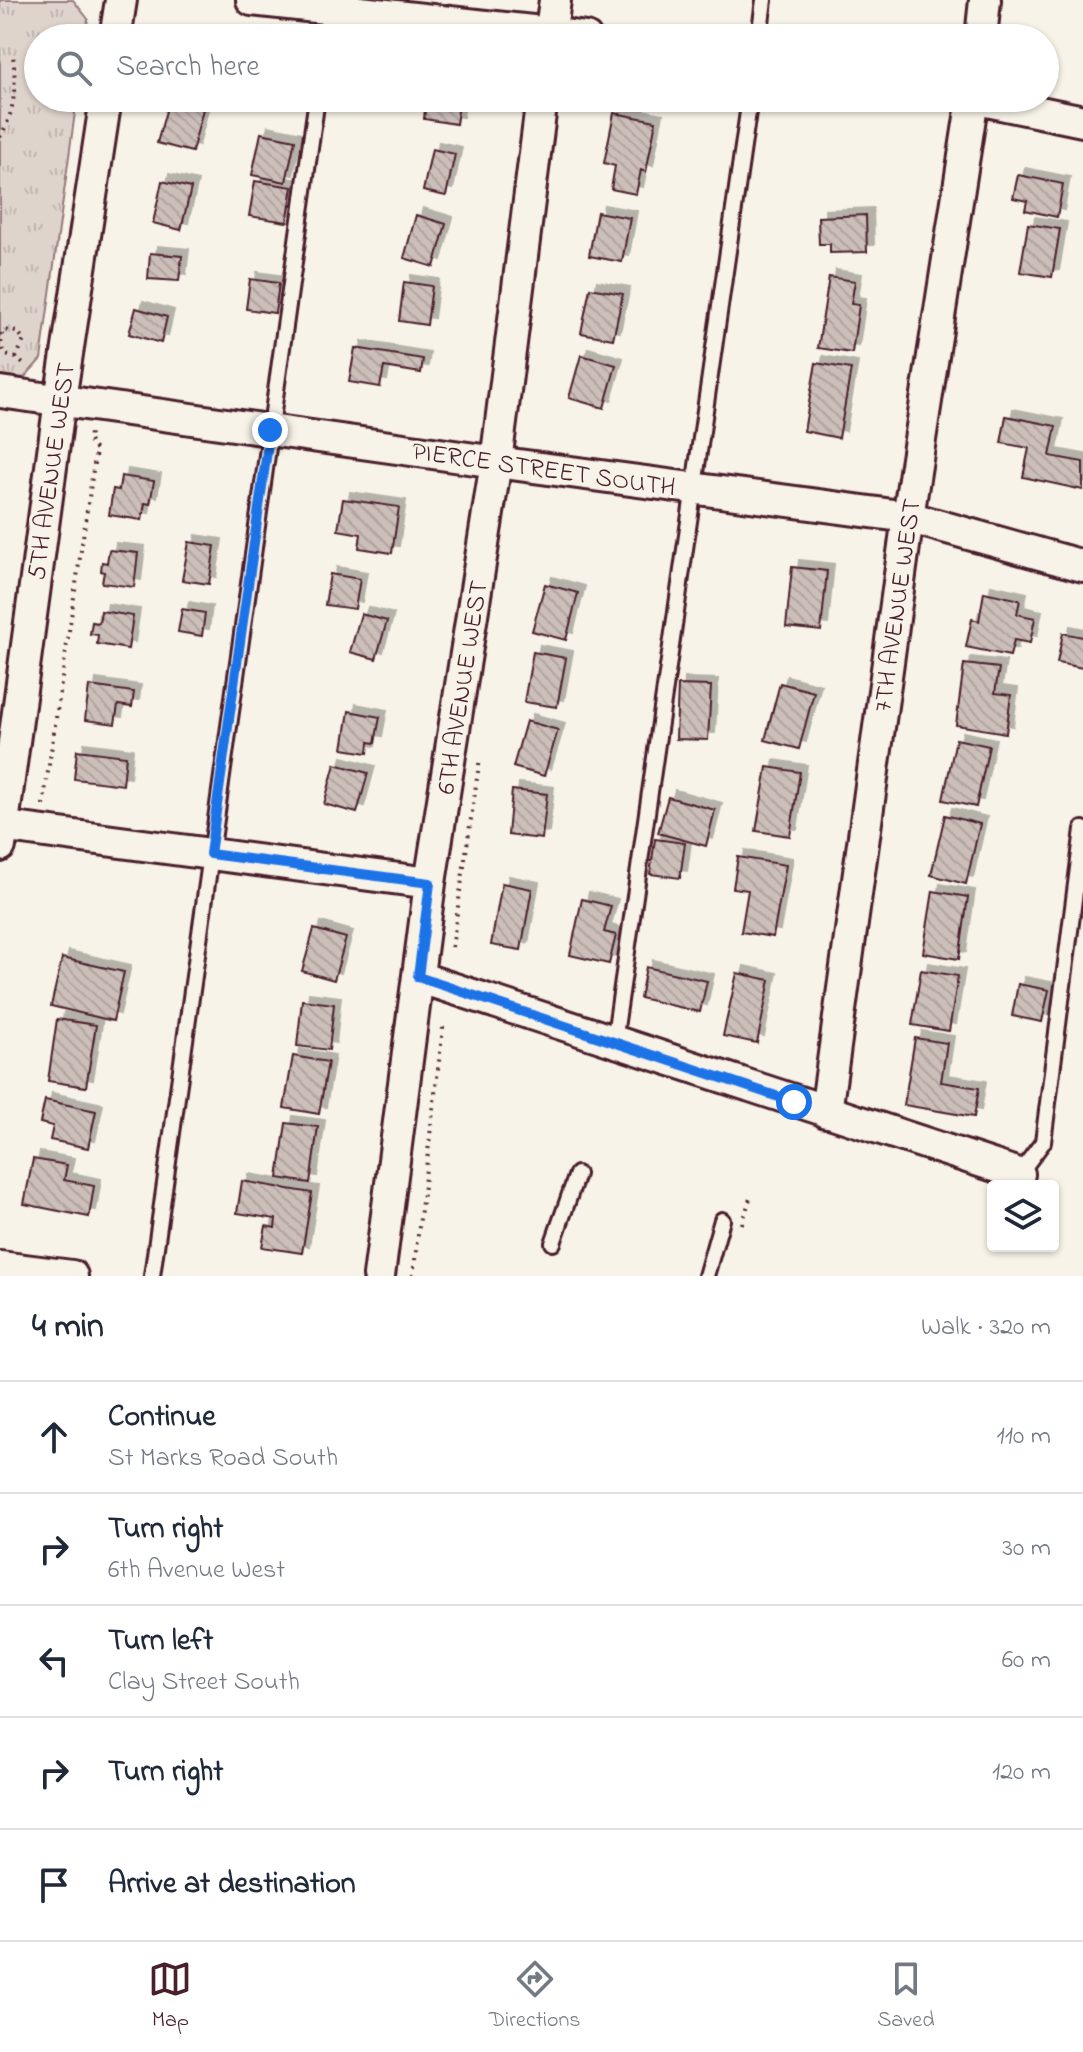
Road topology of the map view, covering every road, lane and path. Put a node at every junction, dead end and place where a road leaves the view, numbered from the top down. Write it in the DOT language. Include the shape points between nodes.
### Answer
graph roads {
  1 [pos="121,0"];
  2 [pos="252,0"];
  3 [pos="555,0"];
  4 [pos="764,0"];
  5 [pos="985,0"];
  6 [pos="328,15"];
  7 [pos="117,24"];
  8 [pos="428,24"];
  9 [pos="552,24"];
  10 [pos="761,24"];
  11 [pos="982,24"];
  12 [pos="13,55"];
  13 [pos="104,112"];
  14 [pos="315,112"];
  15 [pos="540,112"];
  16 [pos="748,112"];
  17 [pos="971,112"];
  18 [pos="1040,112"];
  19 [pos="1083,121"];
  20 [pos="0,137"];
  21 [pos="0,392"];
  22 [pos="60,400"];
  23 [pos="270,430"];
  24 [pos="496,462"];
  25 [pos="693,488"];
  26 [pos="908,517"];
  27 [pos="1083,566"];
  28 [pos="1083,829"];
  29 [pos="1,833"];
  30 [pos="210,854"];
  31 [pos="430,883"];
  32 [pos="418,977"];
  33 [pos="614,1042"];
  34 [pos="826,1112"];
  35 [pos="577,1174"];
  36 [pos="1019,1174"];
  37 [pos="722,1220"];
  38 [pos="553,1243"];
  39 [pos="0,1267"];
  40 [pos="382,1275"];
  41 [pos="72,1276"];
  42 [pos="152,1276"];
  43 [pos="706,1276"];
  1 -- 7 [label="street"];
  2 -- 6 [label="street"];
  3 -- 9 [label="street"];
  4 -- 10 [label="lane"];
  5 -- 11 [label="street"];
  6 -- 8 [label="street"];
  12 -- 20 [label="path" via="14,106"];
  13 -- 22 [label="street, 5TH AVENUE WEST"];
  14 -- 23 [label="lane"];
  15 -- 24 [label="street, 6TH AVENUE WEST"];
  16 -- 25 [label="lane"];
  17 -- 26 [label="street, 7TH AVENUE WEST"];
  18 -- 19 [label="street"];
  21 -- 22 [label="street, PIERCE STREET SOUTH"];
  22 -- 23 [label="street, PIERCE STREET SOUTH"];
  22 -- 29 [label="street, 5TH AVENUE WEST"];
  23 -- 24 [label="street, PIERCE STREET SOUTH"];
  23 -- 30 [label="lane"];
  24 -- 25 [label="street, PIERCE STREET SOUTH"];
  24 -- 31 [label="street, 6TH AVENUE WEST"];
  25 -- 26 [label="street, PIERCE STREET SOUTH"];
  25 -- 33 [label="lane"];
  26 -- 27 [label="street, PIERCE STREET SOUTH"];
  26 -- 34 [label="street, 7TH AVENUE WEST"];
  28 -- 36 [label="lane" via="1043,1142"];
  29 -- 30 [label="street"];
  30 -- 31 [label="street"];
  30 -- 42 [label="lane"];
  31 -- 32 [label="street, 6TH AVENUE WEST"];
  32 -- 33 [label="street"];
  32 -- 40 [label="street, 6TH AVENUE WEST"];
  33 -- 34 [label="street"];
  34 -- 36 [label="street"];
  35 -- 38 [label="lane"];
  37 -- 43 [label="lane"];
  39 -- 41 [label="street"];
}
